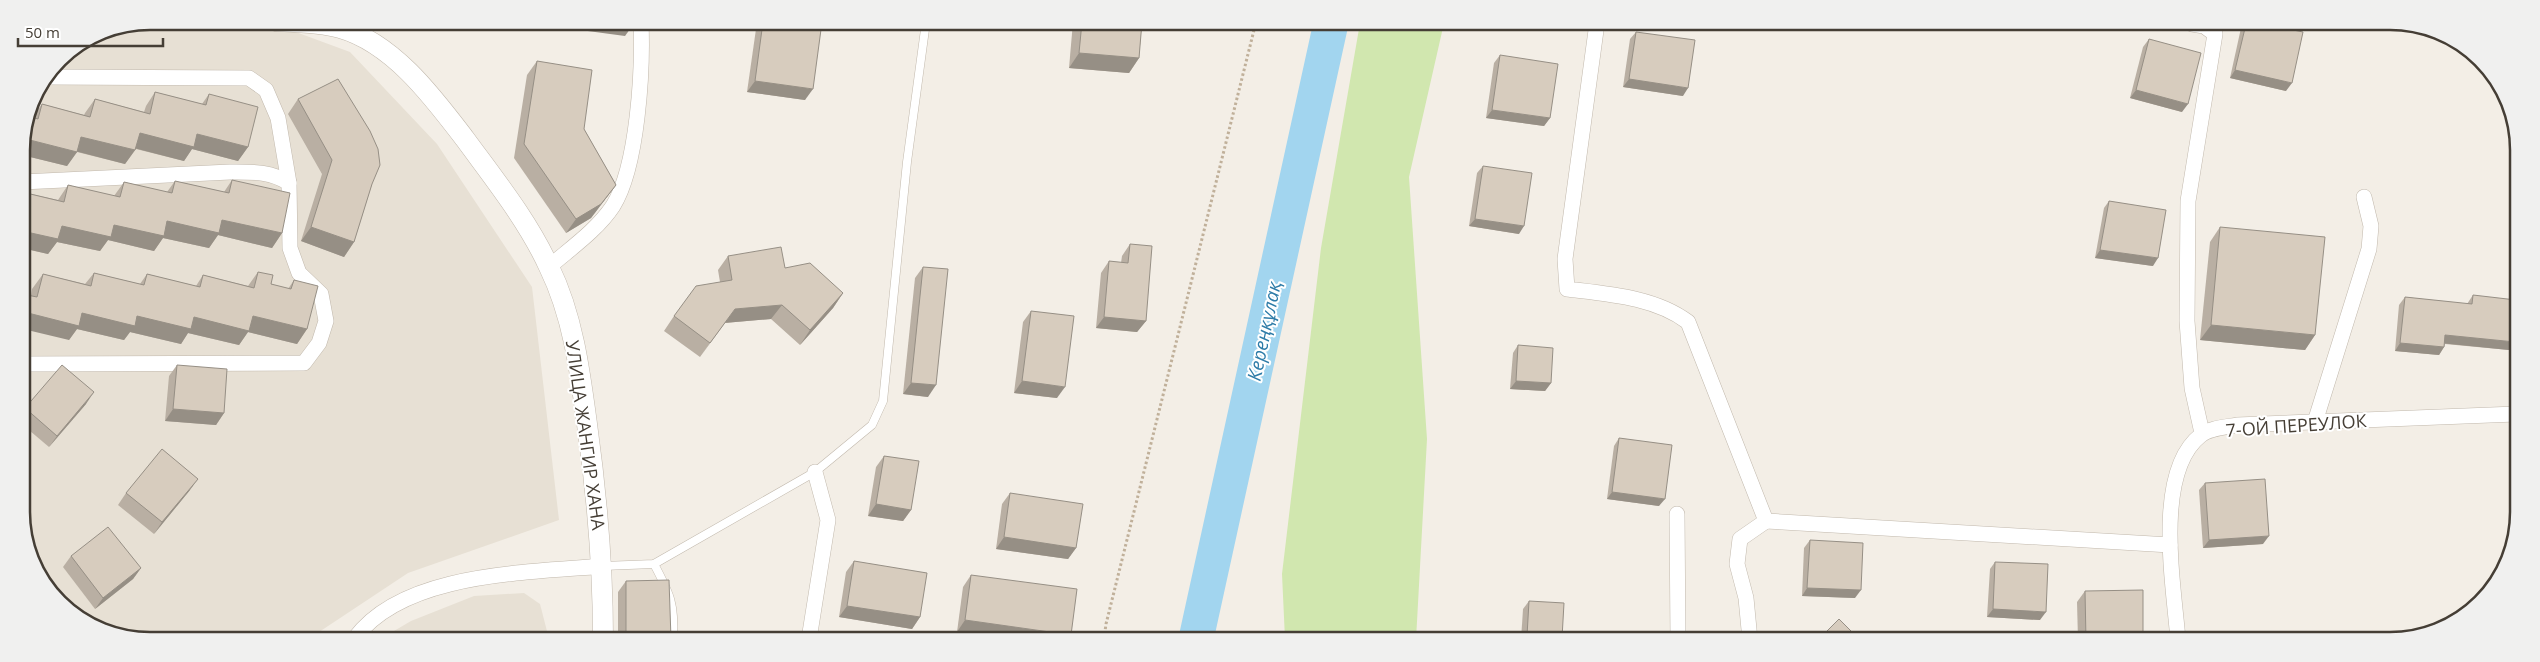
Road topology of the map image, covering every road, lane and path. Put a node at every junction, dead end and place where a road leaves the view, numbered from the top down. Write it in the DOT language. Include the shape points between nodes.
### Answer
graph roads {
  1 [pos="344,30"];
  2 [pos="641,30"];
  3 [pos="925,30"];
  4 [pos="1254,30"];
  5 [pos="1596,30"];
  6 [pos="2210,30"];
  7 [pos="54,78"];
  8 [pos="30,182"];
  9 [pos="289,183"];
  10 [pos="2364,197"];
  11 [pos="549,267"];
  12 [pos="30,364"];
  13 [pos="2510,414"];
  14 [pos="2315,422"];
  15 [pos="2202,433"];
  16 [pos="815,472"];
  17 [pos="1677,514"];
  18 [pos="1766,521"];
  19 [pos="2170,545"];
  20 [pos="654,564"];
  21 [pos="602,566"];
  22 [pos="360,632"];
  23 [pos="603,632"];
  24 [pos="673,632"];
  25 [pos="810,632"];
  26 [pos="1105,632"];
  27 [pos="1678,632"];
  28 [pos="1750,632"];
  29 [pos="2177,632"];
  1 -- 11 [label="street, УЛИЦА ЖАНГИР ХАНА" via="384,51 414,78 449,118 533,236"];
  2 -- 11 [label="street" via="639,90 631,156 623,188 600,222"];
  3 -- 16 [label="lane" via="907,162 883,401 872,425"];
  4 -- 26 [label="path"];
  5 -- 18 [label="street" via="1565,258 1568,289 1643,302 1674,311 1688,322"];
  6 -- 15 [label="street" via="2215,34 2188,201 2187,321 2192,388"];
  7 -- 9 [label="street" via="249,78 266,90 278,118"];
  8 -- 9 [label="street" via="262,172 277,175"];
  9 -- 12 [label="street" via="290,248 299,273 321,294 326,321 319,343 304,363"];
  10 -- 14 [label="street" via="2371,226 2369,249"];
  11 -- 21 [label="street, УЛИЦА ЖАНГИР ХАНА" via="562,296 581,377"];
  13 -- 14 [label="street, 7-ОЙ ПЕРЕУЛОК"];
  14 -- 15 [label="street, 7-ОЙ ПЕРЕУЛОК" via="2237,425"];
  15 -- 19 [label="street, 7-ОЙ ПЕРЕУЛОК" via="2182,456 2172,486"];
  16 -- 20 [label="lane"];
  16 -- 25 [label="street" via="828,520"];
  17 -- 27 [label="street"];
  18 -- 19 [label="street"];
  18 -- 28 [label="street" via="1740,539 1737,564"];
  19 -- 29 [label="street, 7-ОЙ ПЕРЕУЛОК"];
  20 -- 21 [label="lane"];
  20 -- 24 [label="lane" via="670,594"];
  21 -- 22 [label="street" via="446,584 408,597"];
  21 -- 23 [label="street, УЛИЦА ЖАНГИР ХАНА"];
}
